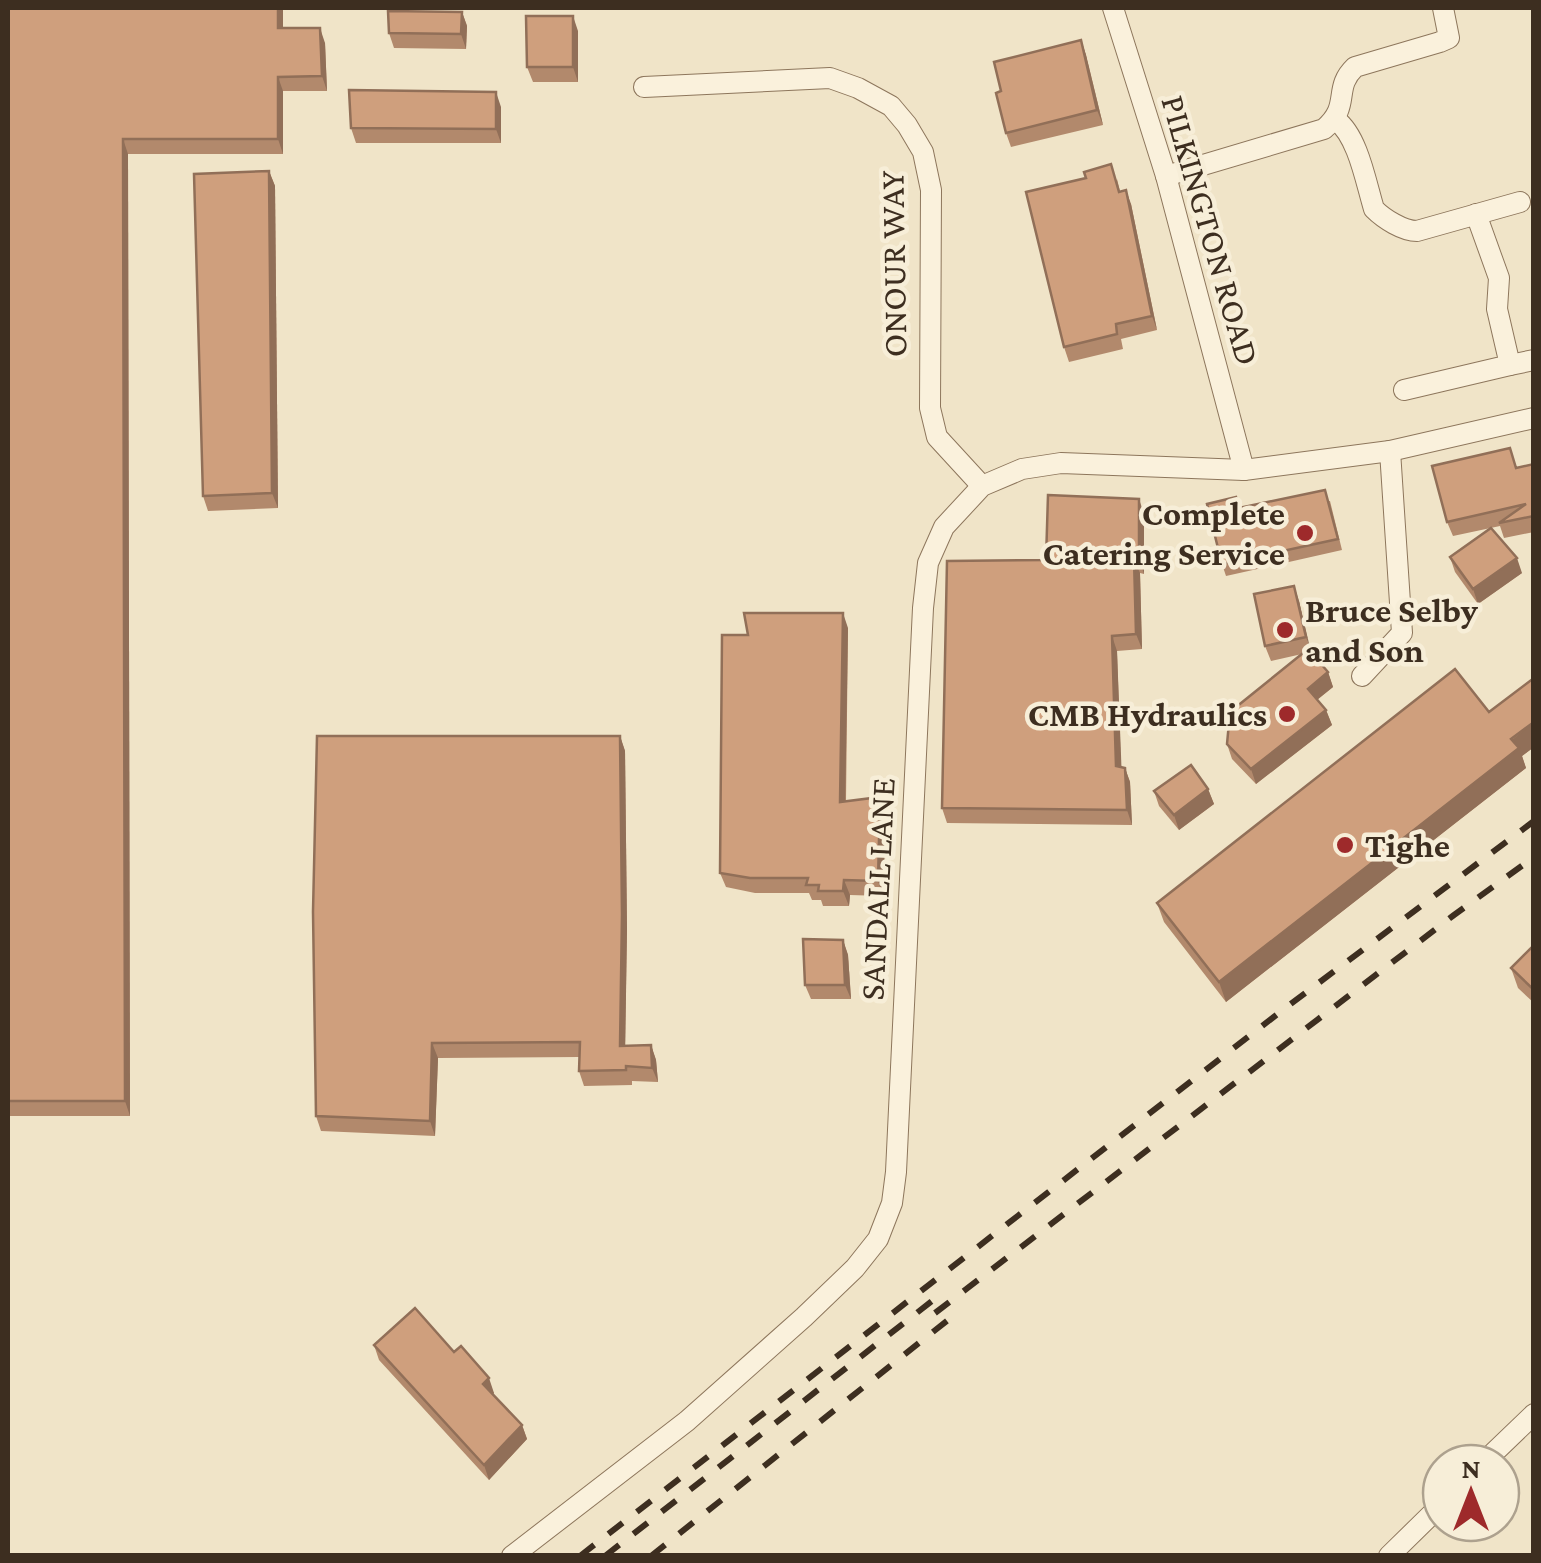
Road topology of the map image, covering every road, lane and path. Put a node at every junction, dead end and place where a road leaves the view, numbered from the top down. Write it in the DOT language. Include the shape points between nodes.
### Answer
graph roads {
  1 [pos="1112,8"];
  2 [pos="1443,8"];
  3 [pos="644,87"];
  4 [pos="1336,120"];
  5 [pos="1166,176"];
  6 [pos="1520,202"];
  7 [pos="1476,214"];
  8 [pos="1534,360"];
  9 [pos="1510,365"];
  10 [pos="1404,390"];
  11 [pos="1534,418"];
  12 [pos="1390,451"];
  13 [pos="1244,470"];
  14 [pos="982,486"];
  15 [pos="1362,676"];
  16 [pos="1534,1414"];
  17 [pos="1504,1443"];
  18 [pos="1421,1525"];
  19 [pos="512,1556"];
  20 [pos="1389,1556"];
  1 -- 5 [label="street, PILKINGTON ROAD"];
  2 -- 4 [label="street" via="1449,38 1355,67 1345,76"];
  3 -- 14 [label="street, ONOUR WAY" via="830,78 891,106 907,124 923,152 930,190 930,408 937,436"];
  4 -- 5 [label="street"];
  4 -- 7 [label="street" via="1346,127 1379,215 1417,231"];
  5 -- 13 [label="street, PILKINGTON ROAD"];
  6 -- 7 [label="street"];
  7 -- 9 [label="street" via="1498,278 1496,309"];
  8 -- 9 [label="street"];
  9 -- 10 [label="street"];
  11 -- 12 [label="street, SANDALL LANE"];
  12 -- 13 [label="street, SANDALL LANE"];
  12 -- 15 [label="street" via="1402,633"];
  13 -- 14 [label="street, SANDALL LANE" via="1062,463 1022,468"];
  14 -- 19 [label="street, SANDALL LANE" via="944,527 928,563 896,1172 878,1239 804,1317 687,1421"];
  16 -- 17 [label="street"];
  18 -- 20 [label="street"];
}
